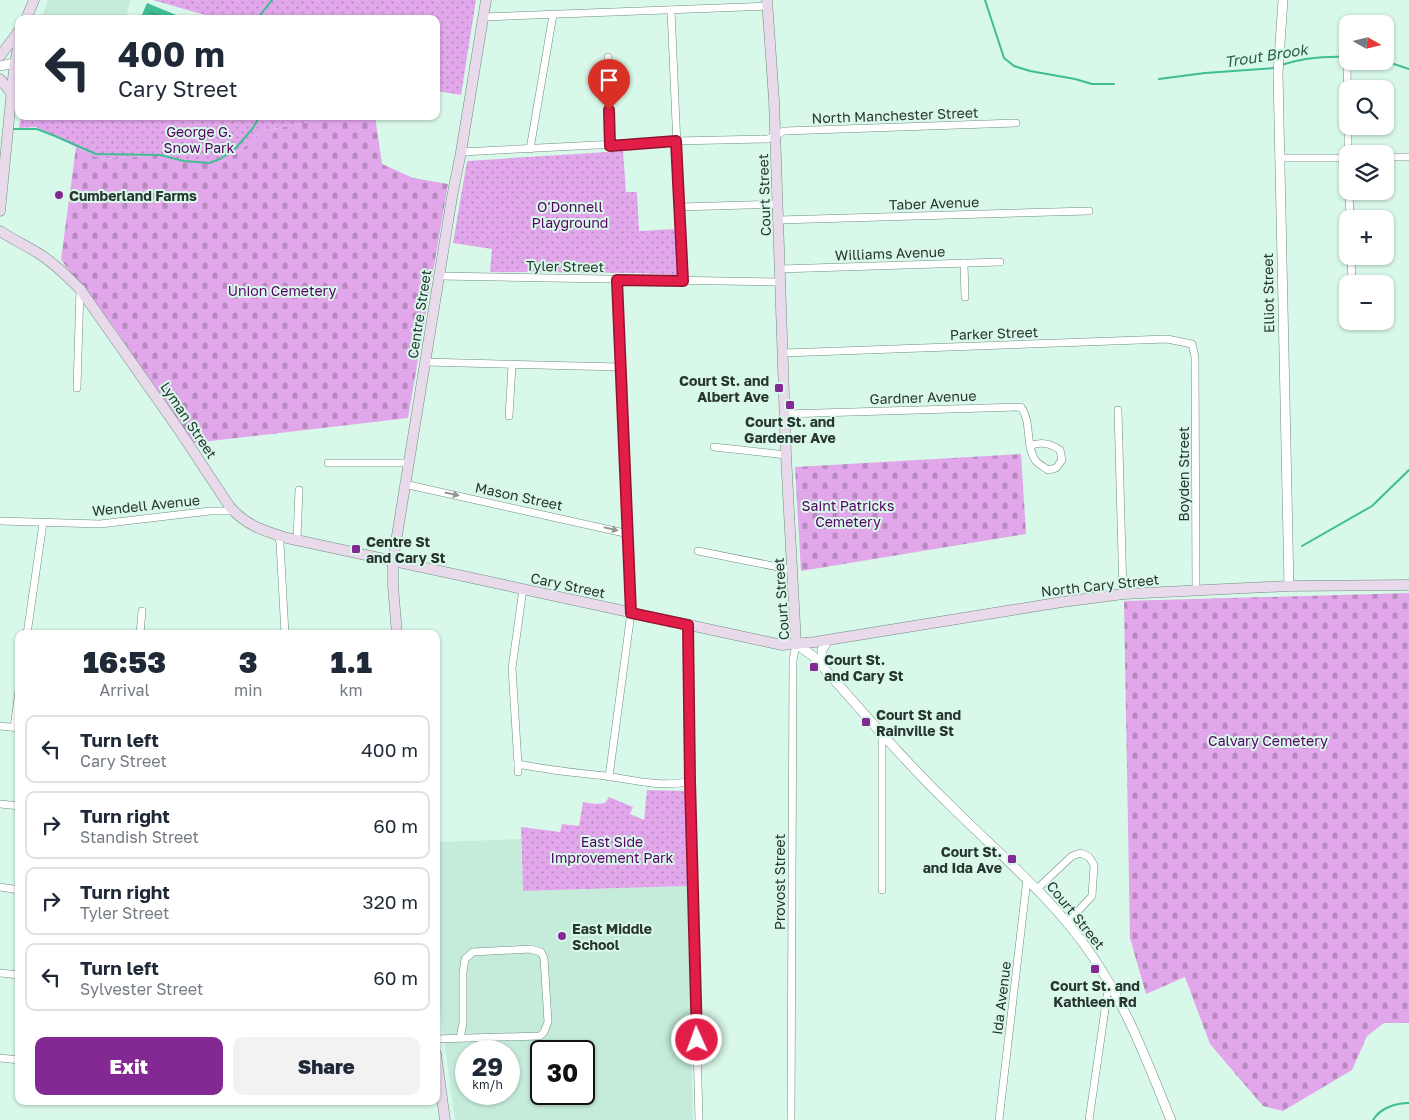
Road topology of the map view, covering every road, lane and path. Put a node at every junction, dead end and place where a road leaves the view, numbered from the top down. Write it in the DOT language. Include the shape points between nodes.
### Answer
graph roads {
  1 [pos="34,0"];
  2 [pos="486,0"];
  3 [pos="1284,0"];
  4 [pos="768,3"];
  5 [pos="671,10"];
  6 [pos="28,15"];
  7 [pos="553,15"];
  8 [pos="483,16"];
  9 [pos="15,37"];
  10 [pos="0,56"];
  11 [pos="608,57"];
  12 [pos="15,59"];
  13 [pos="14,63"];
  14 [pos="0,66"];
  15 [pos="0,79"];
  16 [pos="12,94"];
  17 [pos="1016,123"];
  18 [pos="775,136"];
  19 [pos="676,141"];
  20 [pos="610,146"];
  21 [pos="530,150"];
  22 [pos="461,152"];
  23 [pos="1394,157"];
  24 [pos="1409,157"];
  25 [pos="1278,158"];
  26 [pos="1339,158"];
  27 [pos="778,204"];
  28 [pos="680,207"];
  29 [pos="0,211"];
  30 [pos="1089,211"];
  31 [pos="779,220"];
  32 [pos="0,231"];
  33 [pos="1000,262"];
  34 [pos="964,263"];
  35 [pos="780,269"];
  36 [pos="439,276"];
  37 [pos="617,280"];
  38 [pos="683,281"];
  39 [pos="781,282"];
  40 [pos="80,289"];
  41 [pos="965,297"];
  42 [pos="784,354"];
  43 [pos="1195,357"];
  44 [pos="425,362"];
  45 [pos="512,365"];
  46 [pos="620,367"];
  47 [pos="77,388"];
  48 [pos="1118,410"];
  49 [pos="785,414"];
  50 [pos="509,416"];
  51 [pos="1030,446"];
  52 [pos="714,447"];
  53 [pos="786,455"];
  54 [pos="328,463"];
  55 [pos="408,463"];
  56 [pos="404,484"];
  57 [pos="299,490"];
  58 [pos="234,512"];
  59 [pos="0,521"];
  60 [pos="43,523"];
  61 [pos="629,534"];
  62 [pos="278,535"];
  63 [pos="297,540"];
  64 [pos="698,551"];
  65 [pos="393,560"];
  66 [pos="793,570"];
  67 [pos="1409,585"];
  68 [pos="1289,586"];
  69 [pos="523,589"];
  70 [pos="1196,590"];
  71 [pos="1124,594"];
  72 [pos="142,611"];
  73 [pos="631,613"];
  74 [pos="688,625"];
  75 [pos="28,630"];
  76 [pos="140,630"];
  77 [pos="285,630"];
  78 [pos="397,630"];
  79 [pos="828,640"];
  80 [pos="796,644"];
  81 [pos="822,666"];
  82 [pos="0,726"];
  83 [pos="15,728"];
  84 [pos="882,733"];
  85 [pos="609,777"];
  86 [pos="690,781"];
  87 [pos="0,804"];
  88 [pos="15,806"];
  89 [pos="1027,879"];
  90 [pos="0,887"];
  91 [pos="1038,888"];
  92 [pos="15,889"];
  93 [pos="882,890"];
  94 [pos="1068,922"];
  95 [pos="0,972"];
  96 [pos="15,974"];
  97 [pos="1109,982"];
  98 [pos="460,1038"];
  99 [pos="440,1039"];
  100 [pos="0,1058"];
  101 [pos="15,1060"];
  102 [pos="440,1082"];
  103 [pos="445,1120"];
  104 [pos="699,1120"];
  105 [pos="791,1120"];
  106 [pos="999,1120"];
  107 [pos="1089,1120"];
  108 [pos="1171,1120"];
  1 -- 6 [label="main road"];
  2 -- 8 [label="main road, Centre Street"];
  3 -- 25 [label="street, Elliot Street" via="1278,58"];
  4 -- 5 [label="street"];
  4 -- 18 [label="main road, Court Street"];
  5 -- 7 [label="street"];
  5 -- 19 [label="street"];
  7 -- 8 [label="street"];
  7 -- 21 [label="street"];
  8 -- 22 [label="main road, Centre Street"];
  9 -- 10 [label="main road"];
  11 -- 20 [label="street"];
  12 -- 13 [label="main road"];
  13 -- 14 [label="street"];
  13 -- 16 [label="main road"];
  15 -- 16 [label="main road"];
  16 -- 29 [label="main road"];
  17 -- 18 [label="street, North Manchester Street" via="784,131"];
  18 -- 19 [label="street, North Manchester Street" via="768,139"];
  18 -- 27 [label="main road, Court Street"];
  19 -- 20 [label="street, North Manchester Street"];
  19 -- 28 [label="street"];
  20 -- 21 [label="street, North Manchester Street"];
  21 -- 22 [label="street, North Manchester Street"];
  22 -- 36 [label="main road, Centre Street"];
  23 -- 24 [label="street"];
  25 -- 26 [label="street"];
  25 -- 68 [label="street, Elliot Street"];
  27 -- 28 [label="street"];
  27 -- 31 [label="main road, Court Street"];
  28 -- 38 [label="street"];
  30 -- 31 [label="street, Taber Avenue"];
  31 -- 35 [label="main road, Court Street"];
  32 -- 40 [label="main road, Lyman Street" via="60,269"];
  33 -- 34 [label="street, Williams Avenue"];
  34 -- 35 [label="street, Williams Avenue"];
  34 -- 41 [label="street"];
  35 -- 39 [label="main road, Court Street"];
  36 -- 37 [label="street, Tyler Street"];
  36 -- 44 [label="main road, Centre Street"];
  37 -- 38 [label="street, Tyler Street"];
  37 -- 46 [label="street"];
  38 -- 39 [label="street, Tyler Street"];
  39 -- 42 [label="main road, Court Street"];
  40 -- 47 [label="street"];
  40 -- 58 [label="main road, Lyman Street"];
  42 -- 43 [label="street, Parker Street" via="1167,339 1192,344"];
  42 -- 49 [label="main road, Court Street"];
  43 -- 70 [label="street, Boyden Street"];
  44 -- 45 [label="street"];
  44 -- 55 [label="main road, Centre Street"];
  45 -- 46 [label="street"];
  45 -- 50 [label="street"];
  46 -- 61 [label="street"];
  48 -- 71 [label="street"];
  49 -- 51 [label="street, Gardner Avenue" via="1021,407 1026,414"];
  49 -- 53 [label="main road, Court Street"];
  51 -- 51 [label="street" via="1035,461 1048,470 1056,468 1062,460 1060,450 1052,444"];
  52 -- 53 [label="street"];
  53 -- 66 [label="main road, Court Street"];
  54 -- 55 [label="street"];
  55 -- 56 [label="main road, Centre Street"];
  56 -- 61 [label="street, Mason Street, one-way"];
  56 -- 65 [label="main road, Centre Street"];
  57 -- 63 [label="street"];
  58 -- 60 [label="street, Wendell Avenue" via="210,511 100,524"];
  58 -- 62 [label="main road, Lyman Street" via="252,526"];
  59 -- 60 [label="street, Wendell Avenue"];
  60 -- 75 [label="street"];
  61 -- 73 [label="street"];
  62 -- 63 [label="main road, Lyman Street"];
  62 -- 77 [label="street"];
  63 -- 65 [label="main road, Lyman Street"];
  64 -- 66 [label="street"];
  65 -- 69 [label="main road, Cary Street"];
  65 -- 78 [label="main road, Centre Street"];
  66 -- 80 [label="main road, Court Street"];
  67 -- 68 [label="main road, North Cary Street"];
  68 -- 70 [label="main road, North Cary Street"];
  69 -- 73 [label="main road, Cary Street"];
  69 -- 85 [label="street" via="512,668 518,768"];
  70 -- 71 [label="main road, North Cary Street"];
  71 -- 79 [label="main road, North Cary Street"];
  72 -- 76 [label="street"];
  73 -- 74 [label="main road, Cary Street"];
  73 -- 85 [label="street"];
  74 -- 80 [label="main road, Cary Street" via="775,644"];
  74 -- 86 [label="street"];
  79 -- 80 [label="main road, North Cary Street"];
  79 -- 81 [label="street" via="822,650"];
  80 -- 81 [label="street, Court Street"];
  80 -- 105 [label="street, Provost Street" via="793,660"];
  81 -- 84 [label="street, Court Street"];
  82 -- 83 [label="street"];
  84 -- 89 [label="street, Court Street" via="948,804"];
  84 -- 93 [label="street"];
  85 -- 86 [label="street" via="635,782"];
  86 -- 104 [label="street"];
  87 -- 88 [label="street"];
  89 -- 91 [label="street, Court Street"];
  89 -- 106 [label="street, Ida Avenue"];
  90 -- 92 [label="street"];
  91 -- 94 [label="street, Court Street"];
  91 -- 94 [label="street" via="1072,856 1081,853 1088,857 1094,865 1092,896"];
  94 -- 97 [label="street, Court Street"];
  95 -- 96 [label="street"];
  97 -- 107 [label="street"];
  97 -- 108 [label="street, Court Street" via="1131,1024"];
  98 -- 98 [label="street" via="540,1036 544,1032 548,1022 544,958 540,952 530,949 473,952 465,959"];
  98 -- 99 [label="street"];
  100 -- 101 [label="street"];
  102 -- 103 [label="main road"];
}
